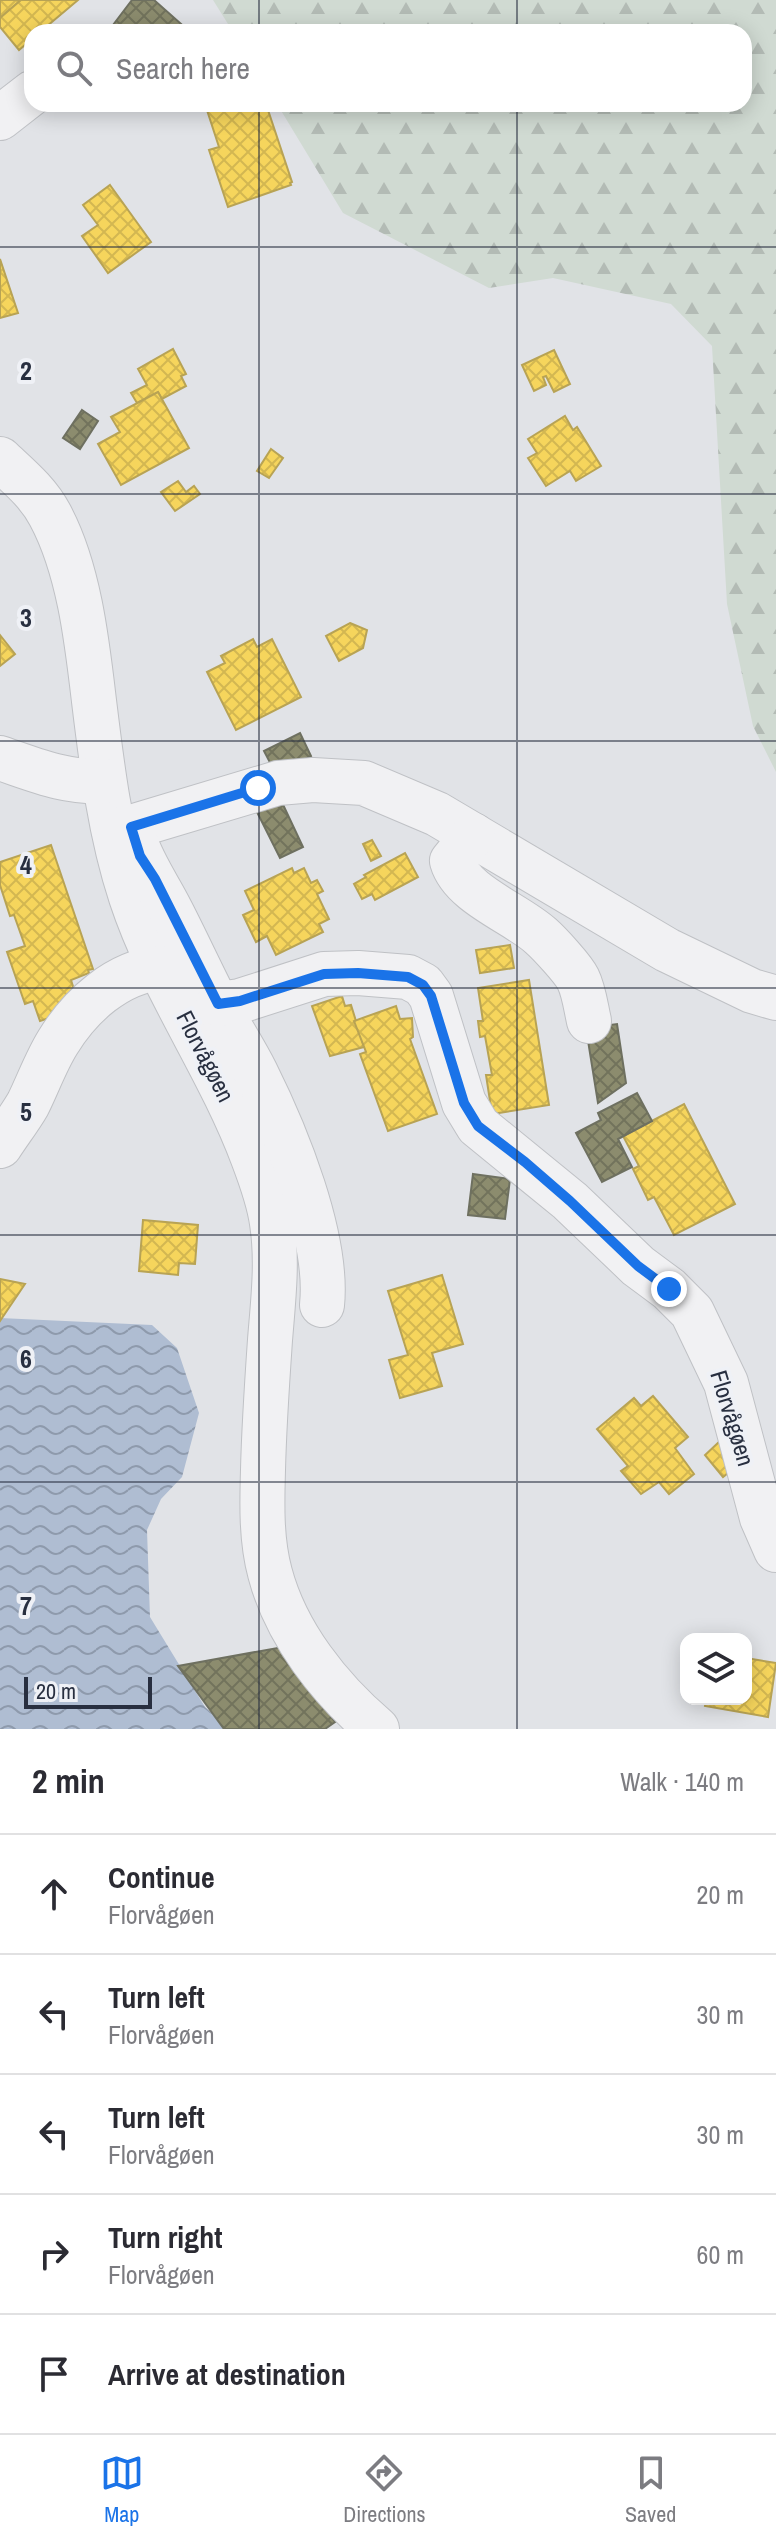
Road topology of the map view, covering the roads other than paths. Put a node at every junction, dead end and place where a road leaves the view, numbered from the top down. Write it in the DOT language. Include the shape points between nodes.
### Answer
graph roads {
  1 [pos="24,99"];
  2 [pos="0,118"];
  3 [pos="0,459"];
  4 [pos="0,758"];
  5 [pos="104,781"];
  6 [pos="122,828"];
  7 [pos="473,835"];
  8 [pos="160,968"];
  9 [pos="776,998"];
  10 [pos="218,1004"];
  11 [pos="589,1021"];
  12 [pos="0,1146"];
  13 [pos="322,1305"];
  14 [pos="776,1550"];
  15 [pos="377,1729"];
  1 -- 2 [label="street"];
  3 -- 5 [label="street, Florvågøen" via="36,493 63,547 85,629"];
  4 -- 5 [label="street" via="63,779"];
  5 -- 6 [label="street, Florvågøen"];
  6 -- 7 [label="street" via="268,785 313,780 364,783"];
  6 -- 8 [label="street, Florvågøen" via="130,895"];
  6 -- 10 [label="street, Florvågøen" via="155,879"];
  7 -- 9 [label="street" via="667,950"];
  7 -- 11 [label="street" via="452,861 454,868 482,896 541,935 578,979"];
  8 -- 12 [label="street" via="124,977 77,1016"];
  8 -- 15 [label="street, Florvågøen" via="231,1103 273,1225 262,1509 269,1571 305,1648"];
  10 -- 13 [label="street, Florvågøen" via="294,1162 317,1233"];
  10 -- 14 [label="street, Florvågøen" via="324,974 408,977 423,985 464,1103 478,1126 559,1191 692,1312 726,1383 762,1518"];
}
